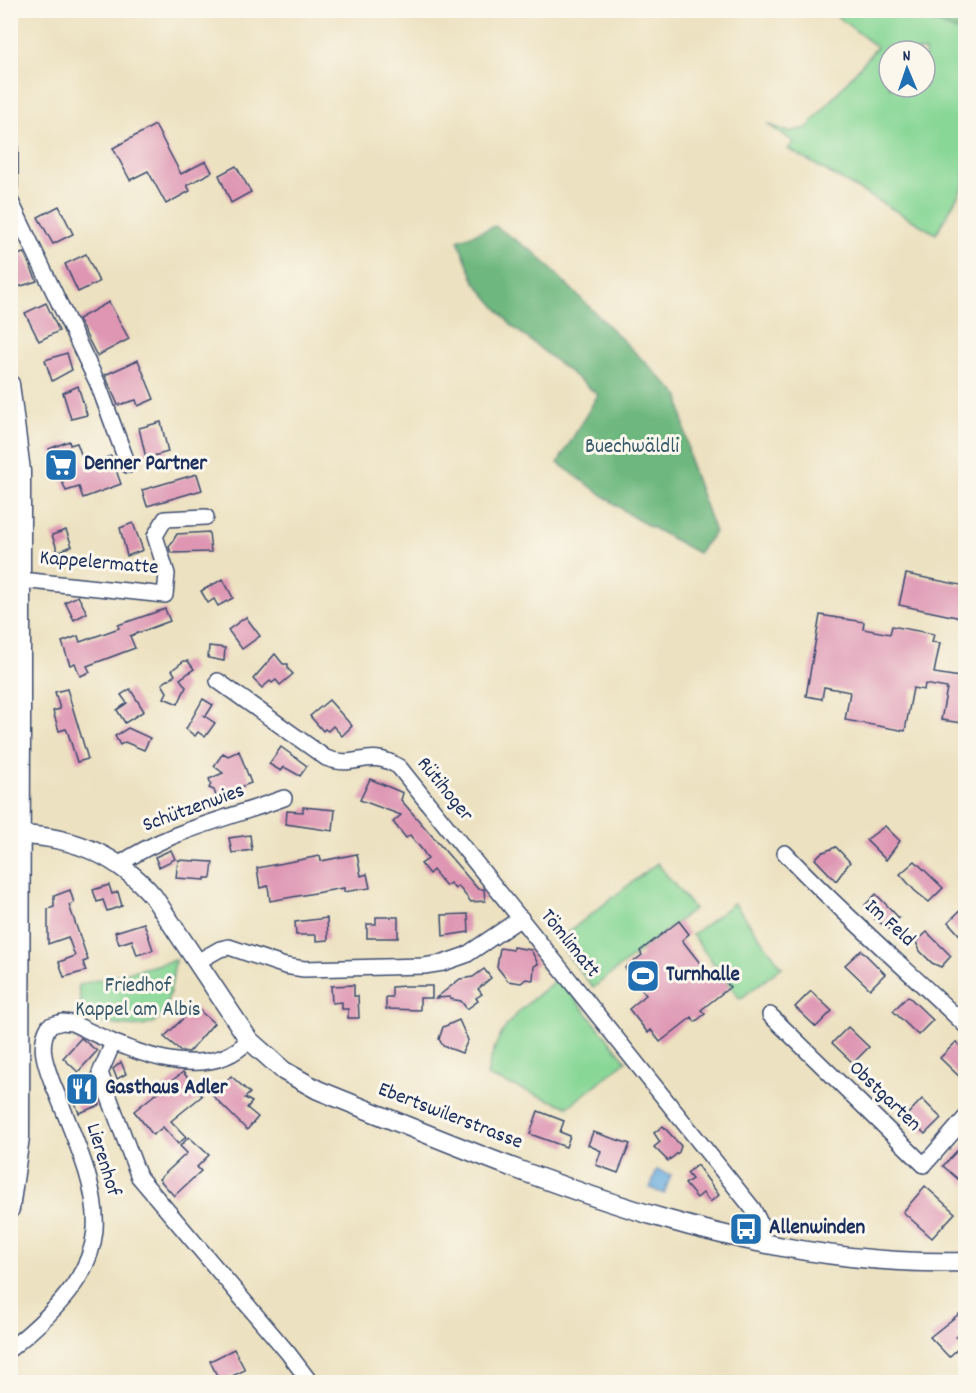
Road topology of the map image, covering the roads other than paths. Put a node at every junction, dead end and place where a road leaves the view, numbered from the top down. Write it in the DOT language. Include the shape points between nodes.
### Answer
graph roads {
  1 [pos="10,138"];
  2 [pos="10,186"];
  3 [pos="10,200"];
  4 [pos="10,384"];
  5 [pos="128,465"];
  6 [pos="206,517"];
  7 [pos="21,580"];
  8 [pos="218,681"];
  9 [pos="284,798"];
  10 [pos="21,835"];
  11 [pos="785,853"];
  12 [pos="120,864"];
  13 [pos="521,918"];
  14 [pos="15,955"];
  15 [pos="197,962"];
  16 [pos="770,1014"];
  17 [pos="966,1026"];
  18 [pos="249,1040"];
  19 [pos="113,1043"];
  20 [pos="966,1117"];
  21 [pos="10,1209"];
  22 [pos="762,1243"];
  23 [pos="966,1262"];
  24 [pos="10,1349"];
  25 [pos="310,1383"];
  1 -- 2 [label="street"];
  3 -- 5 [label="street" via="98,384"];
  4 -- 7 [label="street" via="20,455"];
  6 -- 7 [label="street, Kappelermatte" via="165,519 155,536 166,574 165,595"];
  7 -- 10 [label="street"];
  8 -- 13 [label="street, Rütihoger" via="326,758 339,763 384,758 399,767"];
  9 -- 12 [label="street, Schützenwies" via="176,836 139,851"];
  10 -- 12 [label="street, Ebertswilerstrasse" via="78,843"];
  10 -- 14 [label="street"];
  11 -- 17 [label="street, Im Feld"];
  12 -- 15 [label="street, Ebertswilerstrasse" via="153,896"];
  13 -- 15 [label="street, Tömlimatt" via="466,956 423,966 304,969 230,947"];
  13 -- 22 [label="street, Tömlimatt" via="753,1209 762,1225"];
  14 -- 21 [label="street" via="20,1137"];
  15 -- 18 [label="street, Ebertswilerstrasse"];
  16 -- 20 [label="street, Obstgarten" via="924,1165"];
  18 -- 19 [label="street, Lierenhof" via="235,1053 205,1064"];
  18 -- 22 [label="street, Ebertswilerstrasse" via="302,1082 394,1120 614,1203 704,1231"];
  19 -- 24 [label="street, Lierenhof" via="72,1023 49,1026 45,1034 44,1061 80,1152 95,1206 96,1228 93,1251 73,1291"];
  19 -- 25 [label="street, Lierenhof" via="100,1072 139,1177"];
  22 -- 23 [label="street, Ebertswilerstrasse" via="854,1256"];
}
